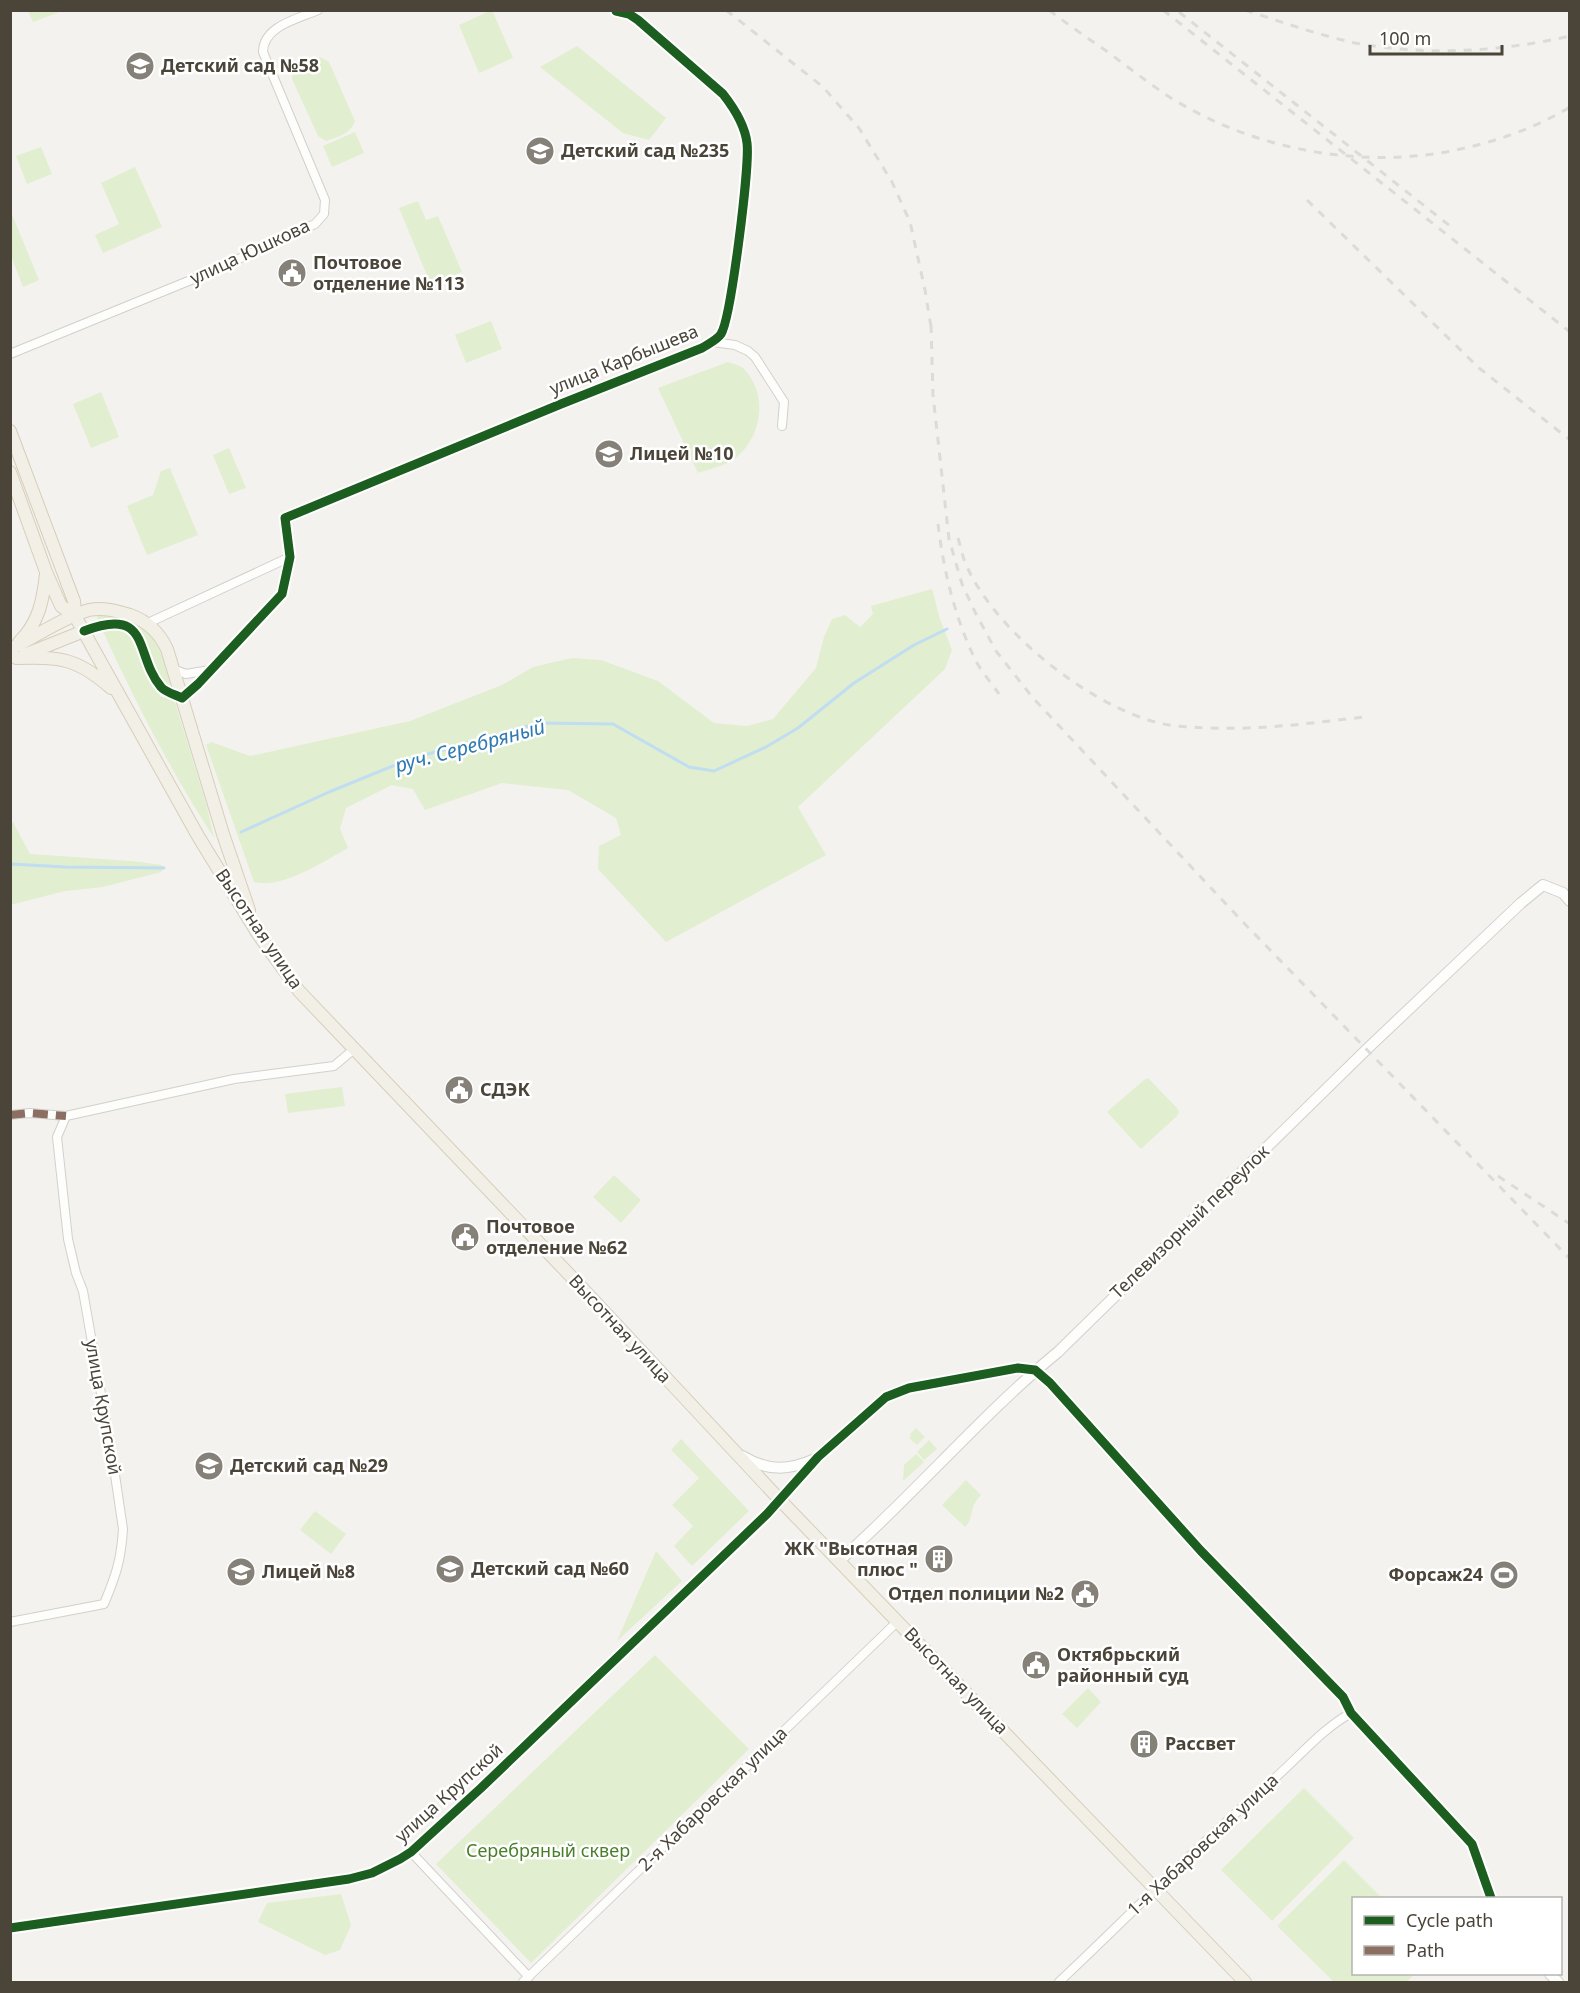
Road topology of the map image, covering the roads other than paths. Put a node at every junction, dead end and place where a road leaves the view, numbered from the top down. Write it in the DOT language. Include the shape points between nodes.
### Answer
graph roads {
  1 [pos="318,10"];
  2 [pos="616,11"];
  3 [pos="712,342"];
  4 [pos="10,354"];
  5 [pos="782,426"];
  6 [pos="10,431"];
  7 [pos="10,472"];
  8 [pos="290,557"];
  9 [pos="46,572"];
  10 [pos="75,616"];
  11 [pos="148,623"];
  12 [pos="84,631"];
  13 [pos="12,656"];
  14 [pos="173,669"];
  15 [pos="210,670"];
  16 [pos="117,693"];
  17 [pos="182,698"];
  18 [pos="1569,901"];
  19 [pos="258,934"];
  20 [pos="354,1049"];
  21 [pos="10,1115"];
  22 [pos="66,1116"];
  23 [pos="1035,1370"];
  24 [pos="736,1452"];
  25 [pos="818,1457"];
  26 [pos="780,1500"];
  27 [pos="839,1561"];
  28 [pos="897,1621"];
  29 [pos="10,1622"];
  30 [pos="1351,1713"];
  31 [pos="411,1852"];
  32 [pos="1156,1889"];
  33 [pos="1490,1897"];
  34 [pos="10,1929"];
  35 [pos="526,1980"];
  36 [pos="1059,1983"];
  37 [pos="1245,1983"];
  1 -- 4 [label="street, улица Юшкова" via="271,32 263,52 325,200 324,214 306,229 227,265"];
  2 -- 3 [label="street, улица Карбышева" via="638,20 723,94 734,108 747,140 748,161 726,318"];
  3 -- 5 [label="street" via="735,345 755,357 784,402"];
  3 -- 8 [label="street, улица Карбышева" via="285,518"];
  6 -- 10 [label="main road" via="74,602"];
  7 -- 9 [label="main road"];
  8 -- 11 [label="street"];
  8 -- 15 [label="street" via="282,594"];
  9 -- 10 [label="main road" via="61,606"];
  9 -- 13 [label="main road" via="37,619"];
  10 -- 11 [label="main road" via="105,609"];
  10 -- 12 [label="main road, Высотная улица"];
  10 -- 13 [label="main road"];
  11 -- 14 [label="main road" via="163,641"];
  12 -- 13 [label="main road"];
  12 -- 16 [label="main road, Высотная улица"];
  12 -- 17 [label="street" via="114,624 133,631 162,689"];
  13 -- 16 [label="main road" via="77,664 92,671"];
  14 -- 15 [label="street" via="186,674"];
  14 -- 17 [label="main road"];
  15 -- 17 [label="street"];
  16 -- 19 [label="main road, Высотная улица"];
  17 -- 19 [label="main road"];
  18 -- 23 [label="street, Телевизорный переулок" via="1563,893 1543,885"];
  19 -- 20 [label="main road, Высотная улица" via="299,991"];
  20 -- 22 [label="street" via="334,1066 234,1079"];
  20 -- 24 [label="main road, Высотная улица"];
  21 -- 22 [label="street"];
  22 -- 29 [label="street, улица Крупской" via="57,1137 68,1239 83,1291 99,1378 123,1529 120,1565 104,1604"];
  23 -- 25 [label="street" via="1018,1368 940,1381 886,1397"];
  23 -- 27 [label="street, Телевизорный переулок"];
  23 -- 30 [label="street" via="1201,1551 1343,1697"];
  24 -- 25 [label="street" via="768,1467 795,1467"];
  24 -- 26 [label="main road, Высотная улица"];
  25 -- 26 [label="street, улица Крупской"];
  26 -- 27 [label="main road, Высотная улица"];
  26 -- 31 [label="street, улица Крупской"];
  27 -- 28 [label="main road, Высотная улица"];
  28 -- 32 [label="main road, Высотная улица"];
  28 -- 35 [label="street, 2-я Хабаровская улица"];
  30 -- 32 [label="street, 1-я Хабаровская улица" via="1336,1722"];
  30 -- 33 [label="street" via="1472,1844"];
  31 -- 34 [label="street, улица Крупской" via="349,1880"];
  31 -- 35 [label="street"];
  32 -- 36 [label="street, 1-я Хабаровская улица"];
  32 -- 37 [label="main road, Высотная улица"];
}
